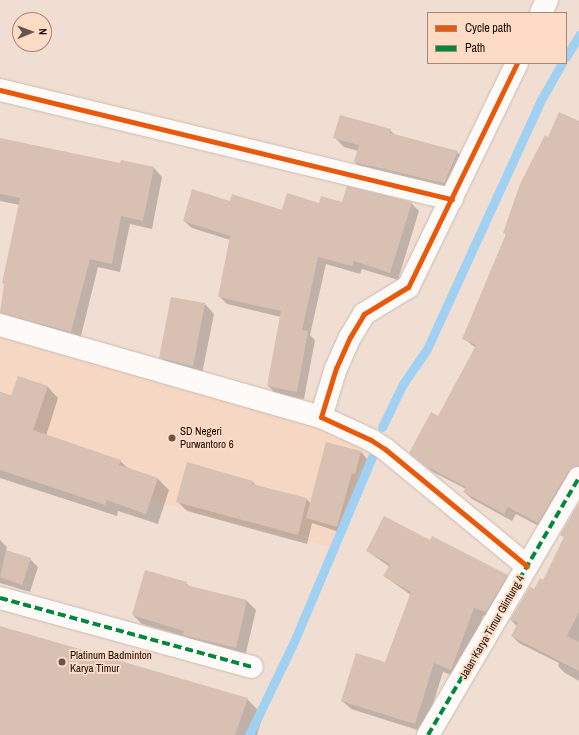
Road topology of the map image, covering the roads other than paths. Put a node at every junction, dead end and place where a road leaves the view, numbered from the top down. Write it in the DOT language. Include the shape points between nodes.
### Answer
graph roads {
  1 [pos="547,0"];
  2 [pos="541,12"];
  3 [pos="517,64"];
  4 [pos="0,90"];
  5 [pos="452,199"];
  6 [pos="0,325"];
  7 [pos="321,417"];
  8 [pos="579,478"];
  9 [pos="527,566"];
  10 [pos="0,598"];
  11 [pos="252,667"];
  12 [pos="428,735"];
  1 -- 2 [label="street"];
  3 -- 5 [label="street"];
  4 -- 5 [label="street"];
  5 -- 7 [label="street" via="408,287 364,314 350,337"];
  6 -- 7 [label="street"];
  7 -- 9 [label="street" via="385,449"];
  8 -- 9 [label="street, Jalan Karya Timur Glintung 4"];
  9 -- 12 [label="street, Jalan Karya Timur Glintung 4"];
  10 -- 11 [label="street"];
}
